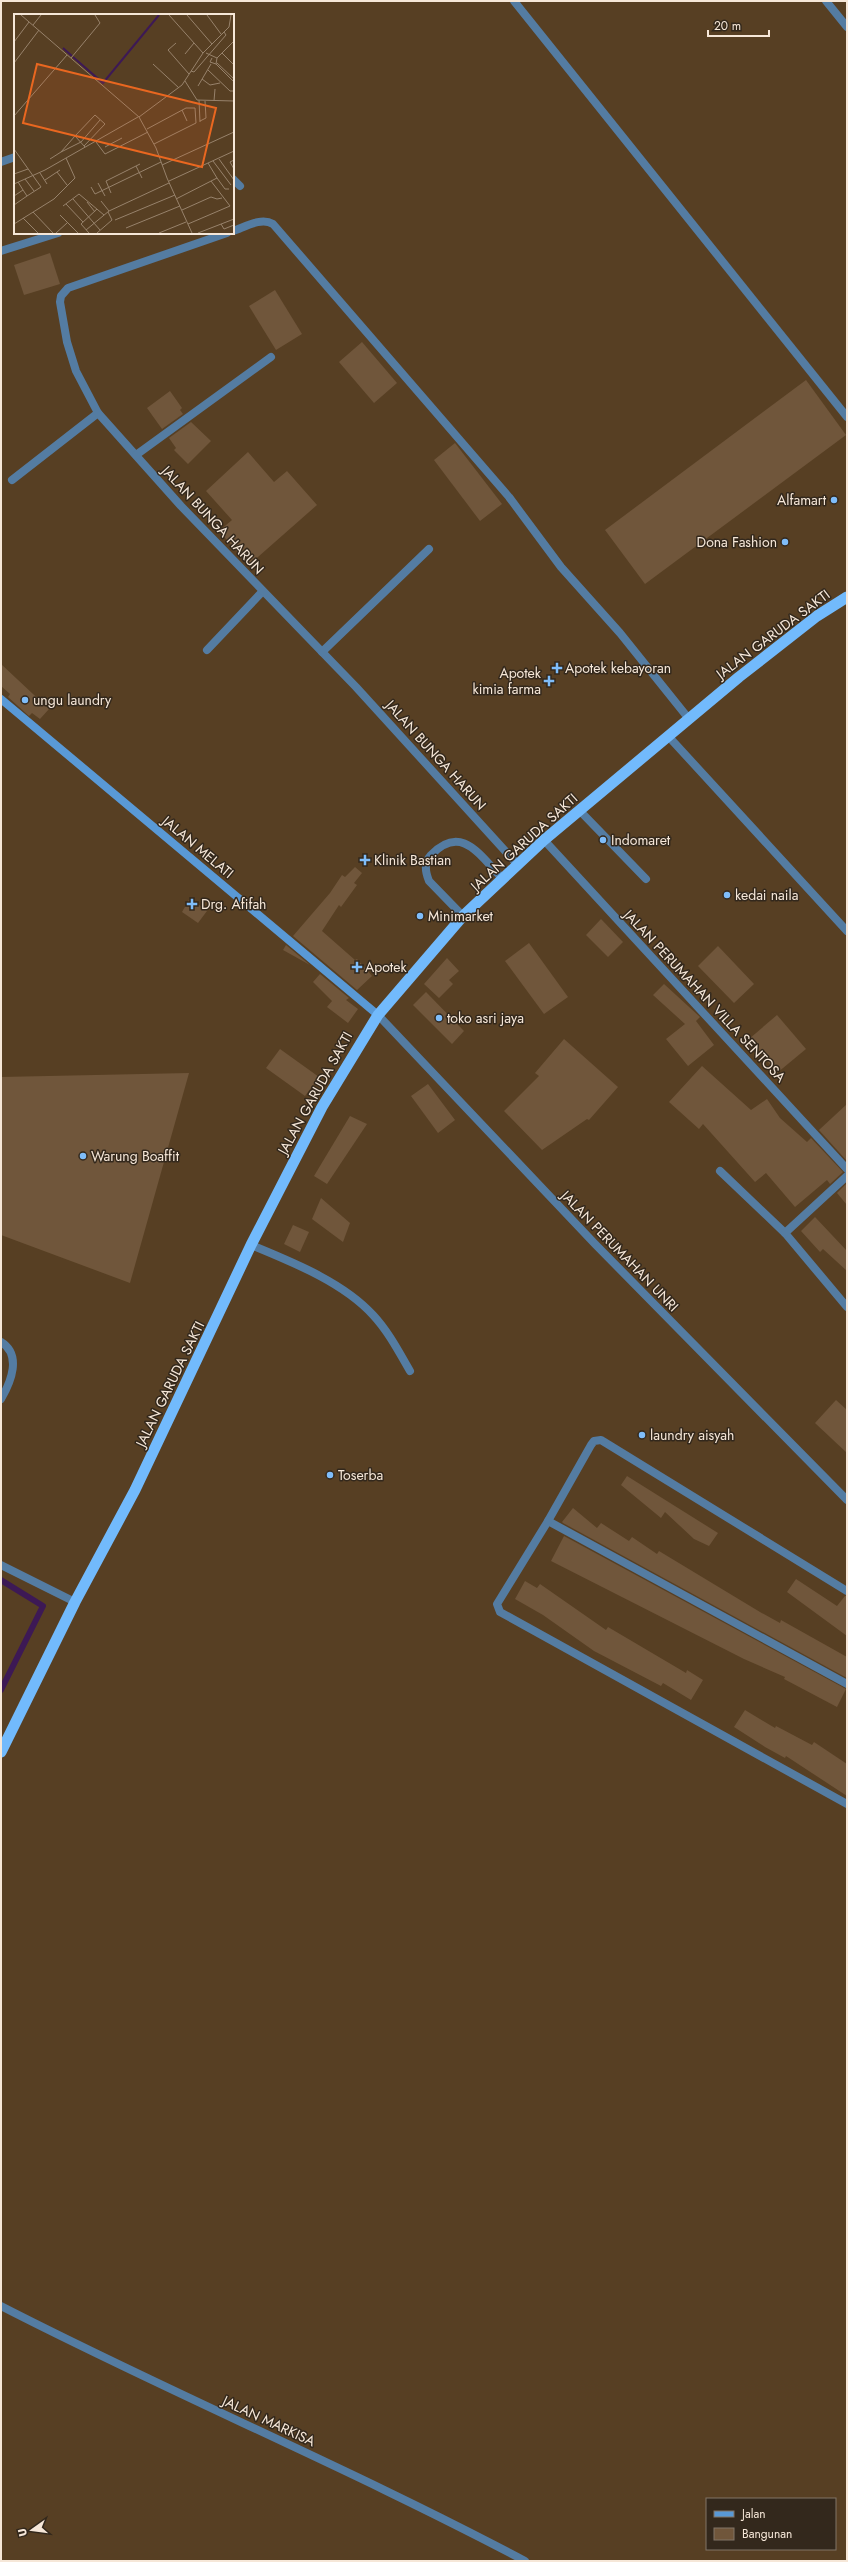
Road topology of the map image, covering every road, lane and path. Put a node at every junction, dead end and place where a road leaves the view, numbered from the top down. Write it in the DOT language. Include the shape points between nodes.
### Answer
graph roads {
  1 [pos="514,1"];
  2 [pos="826,1"];
  3 [pos="847,27"];
  4 [pos="14,157"];
  5 [pos="1,162"];
  6 [pos="234,178"];
  7 [pos="240,186"];
  8 [pos="234,231"];
  9 [pos="55,234"];
  10 [pos="224,234"];
  11 [pos="1,251"];
  12 [pos="271,357"];
  13 [pos="98,412"];
  14 [pos="847,417"];
  15 [pos="136,455"];
  16 [pos="12,480"];
  17 [pos="429,549"];
  18 [pos="262,592"];
  19 [pos="847,597"];
  20 [pos="207,650"];
  21 [pos="322,652"];
  22 [pos="1,699"];
  23 [pos="689,718"];
  24 [pos="669,737"];
  25 [pos="580,811"];
  26 [pos="544,840"];
  27 [pos="518,865"];
  28 [pos="503,879"];
  29 [pos="646,879"];
  30 [pos="463,916"];
  31 [pos="847,931"];
  32 [pos="378,1016"];
  33 [pos="847,1169"];
  34 [pos="720,1171"];
  35 [pos="847,1176"];
  36 [pos="785,1233"];
  37 [pos="251,1245"];
  38 [pos="847,1307"];
  39 [pos="1,1342"];
  40 [pos="410,1371"];
  41 [pos="1,1399"];
  42 [pos="847,1500"];
  43 [pos="548,1522"];
  44 [pos="1,1565"];
  45 [pos="847,1591"];
  46 [pos="75,1602"];
  47 [pos="847,1684"];
  48 [pos="1,1752"];
  49 [pos="847,1804"];
  50 [pos="1,2306"];
  51 [pos="525,2561"];
  1 -- 14 [label="street"];
  2 -- 3 [label="street"];
  4 -- 5 [label="street"];
  6 -- 7 [label="street"];
  8 -- 23 [label="street" via="260,222 267,221 273,224 508,497 562,567"];
  9 -- 11 [label="street"];
  10 -- 13 [label="street, JALAN BUNGA HARUN" via="68,288 61,296 61,316 66,342 76,371"];
  12 -- 15 [label="street"];
  13 -- 15 [label="street, JALAN BUNGA HARUN"];
  13 -- 16 [label="street"];
  15 -- 18 [label="street, JALAN BUNGA HARUN"];
  17 -- 21 [label="street"];
  18 -- 20 [label="street"];
  18 -- 21 [label="street, JALAN BUNGA HARUN"];
  19 -- 23 [label="highway, JALAN GARUDA SAKTI" via="786,640"];
  21 -- 27 [label="street, JALAN BUNGA HARUN"];
  22 -- 32 [label="main road, JALAN MELATI"];
  23 -- 24 [label="highway, JALAN GARUDA SAKTI"];
  24 -- 25 [label="highway, JALAN GARUDA SAKTI"];
  24 -- 31 [label="street"];
  25 -- 26 [label="highway, JALAN GARUDA SAKTI"];
  25 -- 29 [label="street"];
  26 -- 27 [label="highway, JALAN GARUDA SAKTI"];
  26 -- 33 [label="street, JALAN PERUMAHAN VILLA SENTOSA"];
  27 -- 28 [label="highway, JALAN GARUDA SAKTI"];
  28 -- 30 [label="highway, JALAN GARUDA SAKTI"];
  28 -- 30 [label="street" via="474,849 459,841 444,843 435,851 428,859 426,874"];
  30 -- 32 [label="highway, JALAN GARUDA SAKTI"];
  32 -- 37 [label="highway, JALAN GARUDA SAKTI" via="322,1107"];
  32 -- 42 [label="street, JALAN PERUMAHAN UNRI" via="595,1244"];
  34 -- 36 [label="street"];
  35 -- 36 [label="street"];
  36 -- 38 [label="street"];
  37 -- 40 [label="street" via="294,1264 343,1290 358,1301 390,1336"];
  37 -- 46 [label="highway, JALAN GARUDA SAKTI" via="138,1483"];
  39 -- 41 [label="street" via="9,1350 13,1373"];
  43 -- 45 [label="street" via="591,1445 596,1440 604,1440"];
  43 -- 47 [label="street"];
  43 -- 49 [label="street" via="497,1603 498,1610"];
  44 -- 46 [label="street"];
  46 -- 48 [label="highway, JALAN GARUDA SAKTI"];
  50 -- 51 [label="street, JALAN MARKISA" via="110,2362 336,2467"];
}
